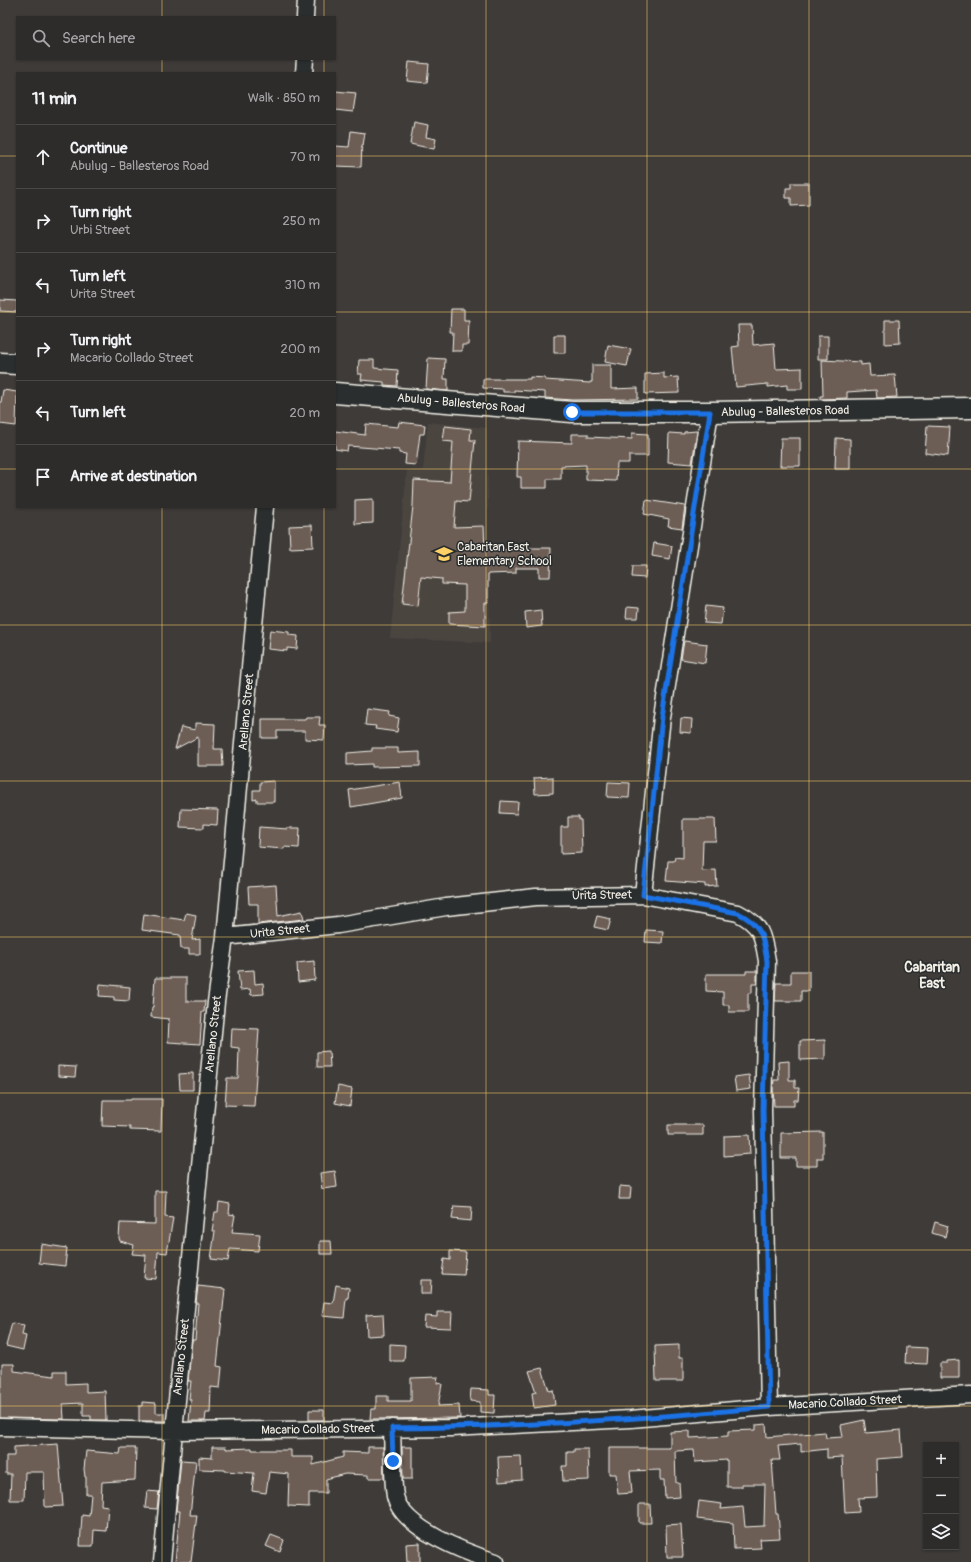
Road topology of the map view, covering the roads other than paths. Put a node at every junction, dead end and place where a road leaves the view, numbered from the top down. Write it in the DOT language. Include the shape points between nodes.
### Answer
graph roads {
  1 [pos="306,0"];
  2 [pos="306,16"];
  3 [pos="305,60"];
  4 [pos="304,72"];
  5 [pos="0,363"];
  6 [pos="16,364"];
  7 [pos="336,393"];
  8 [pos="971,408"];
  9 [pos="710,412"];
  10 [pos="265,508"];
  11 [pos="643,895"];
  12 [pos="225,937"];
  13 [pos="971,1395"];
  14 [pos="769,1407"];
  15 [pos="0,1427"];
  16 [pos="392,1428"];
  17 [pos="174,1431"];
  18 [pos="162,1562"];
  19 [pos="496,1562"];
  1 -- 2 [label="street"];
  3 -- 4 [label="street"];
  5 -- 6 [label="main road"];
  7 -- 9 [label="main road, Abulug - Ballesteros Road" via="572,412"];
  8 -- 9 [label="main road, Abulug - Ballesteros Road"];
  9 -- 11 [label="street" via="662,717"];
  10 -- 12 [label="street, Arellano Street"];
  11 -- 12 [label="street, Urita Street" via="536,897 446,907 338,925"];
  11 -- 14 [label="street, Urita Street" via="738,913 751,920 760,930 765,945 767,961 763,1110"];
  12 -- 17 [label="street, Arellano Street" via="216,1002"];
  13 -- 14 [label="street, Macario Collado Street"];
  14 -- 16 [label="street, Macario Collado Street" via="630,1419 451,1428"];
  15 -- 17 [label="street, Macario Collado Street"];
  16 -- 17 [label="street, Macario Collado Street"];
  16 -- 19 [label="street" via="395,1496 400,1509 416,1524 443,1541"];
  17 -- 18 [label="street, Arellano Street"];
}
